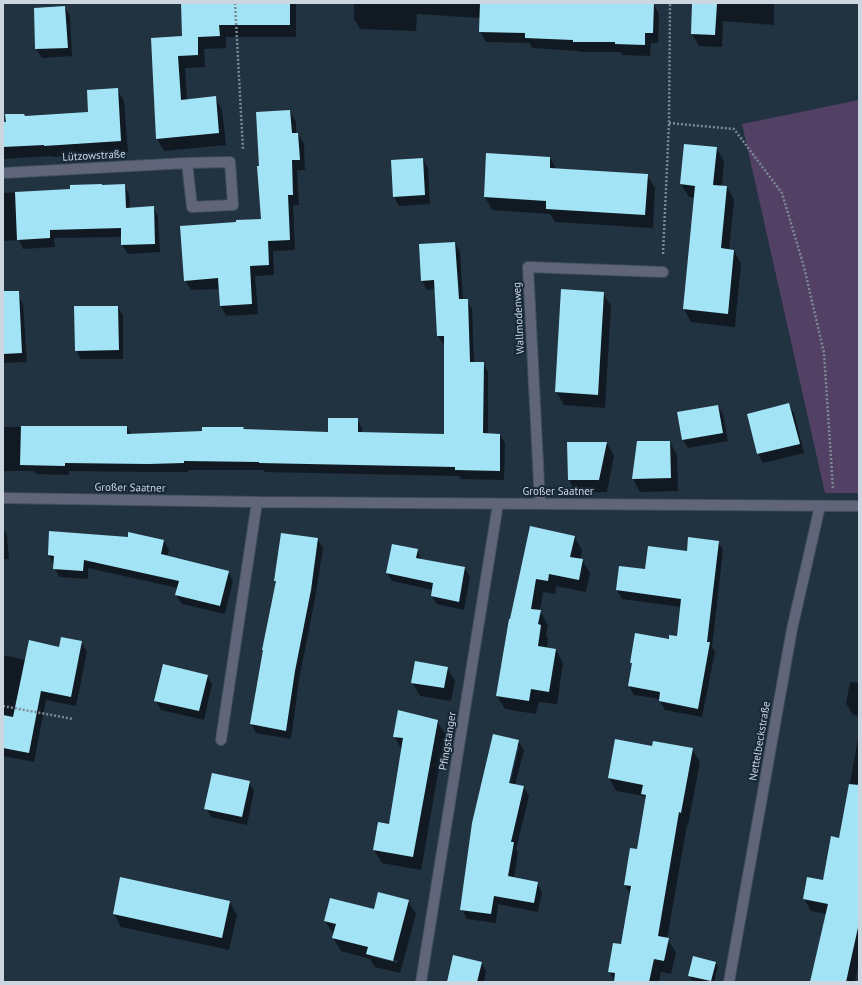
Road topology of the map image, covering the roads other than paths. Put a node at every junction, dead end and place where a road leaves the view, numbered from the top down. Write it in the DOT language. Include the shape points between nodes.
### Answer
graph roads {
  1 [pos="187,163"];
  2 [pos="3,173"];
  3 [pos="663,272"];
  4 [pos="3,498"];
  5 [pos="257,502"];
  6 [pos="540,503"];
  7 [pos="498,504"];
  8 [pos="820,506"];
  9 [pos="859,506"];
  10 [pos="222,740"];
  11 [pos="421,982"];
  12 [pos="729,982"];
  1 -- 1 [label="street, Lützowstraße" via="230,162 233,205 192,207"];
  1 -- 2 [label="street, Lützowstraße"];
  3 -- 6 [label="street, Wallmodenweg" via="528,267"];
  4 -- 5 [label="street, Großer Saatner"];
  5 -- 7 [label="street, Großer Saatner"];
  5 -- 10 [label="street"];
  6 -- 7 [label="street, Großer Saatner"];
  6 -- 8 [label="street, Großer Saatner"];
  7 -- 11 [label="street, Pfingstanger"];
  8 -- 9 [label="street, Großer Saatner"];
  8 -- 12 [label="street, Nettelbeckstraße" via="792,629"];
}
